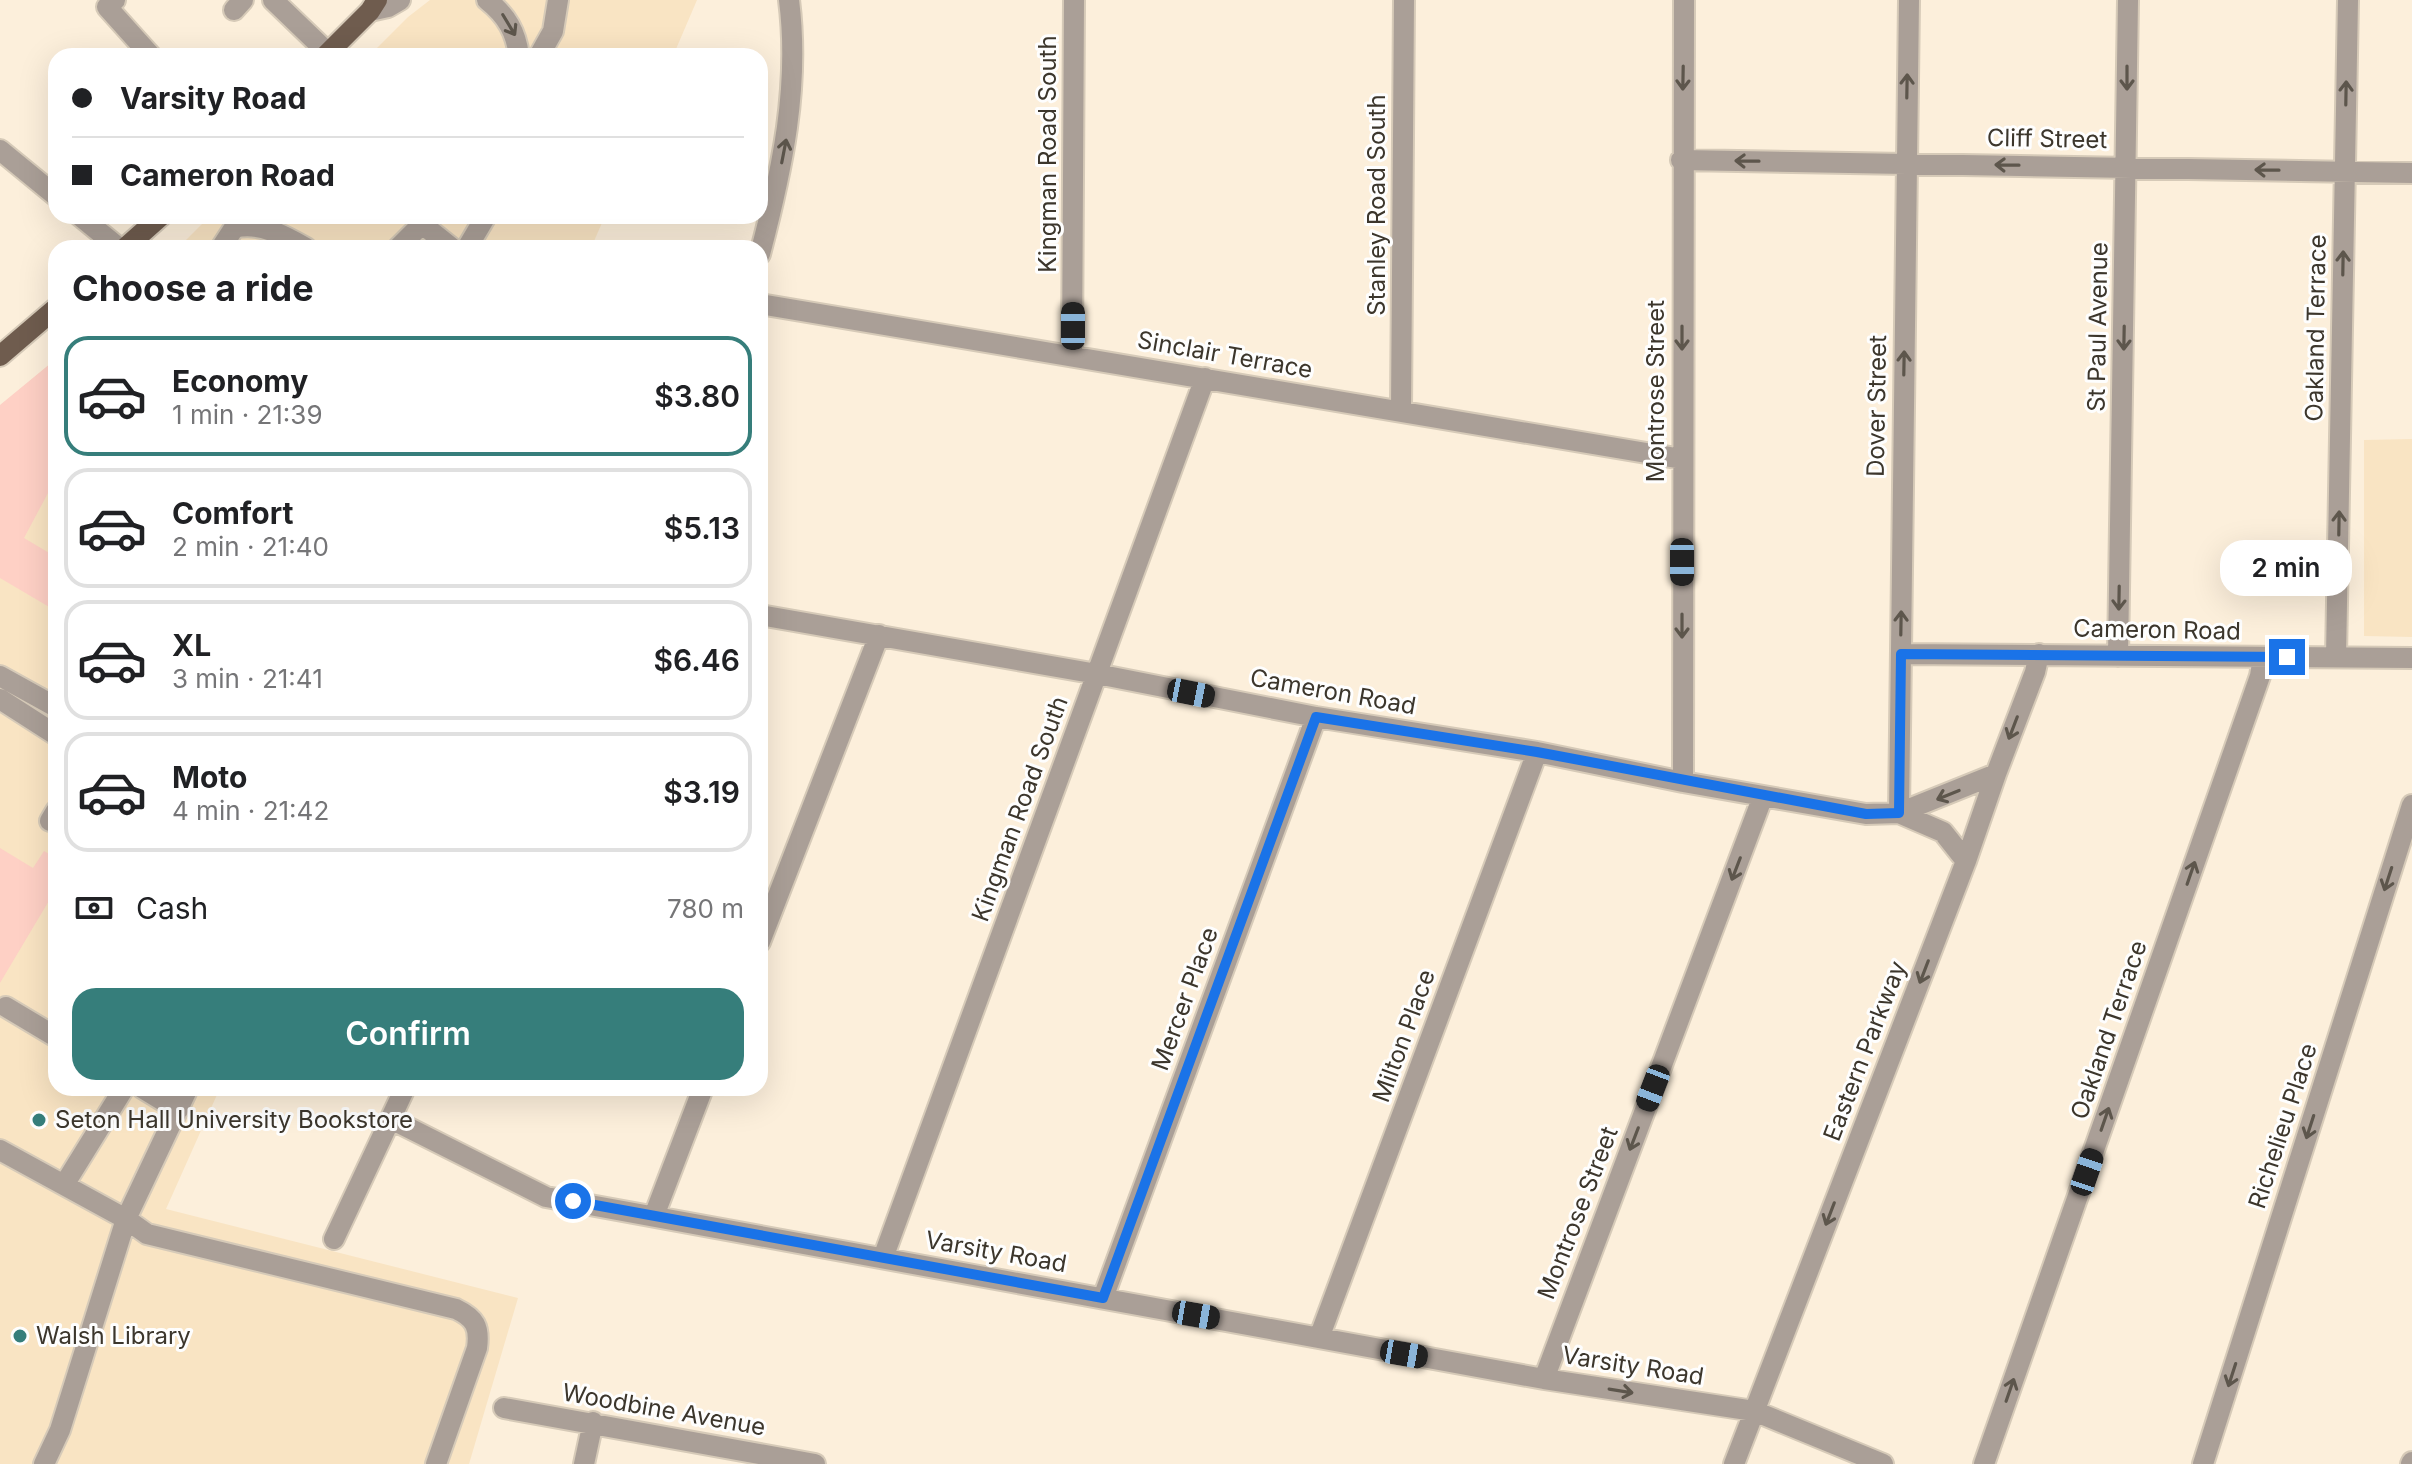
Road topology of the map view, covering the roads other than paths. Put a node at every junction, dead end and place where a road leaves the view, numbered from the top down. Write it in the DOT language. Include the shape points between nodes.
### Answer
graph roads {
  1 [pos="115,0"];
  2 [pos="273,0"];
  3 [pos="400,0"];
  4 [pos="487,0"];
  5 [pos="558,0"];
  6 [pos="789,0"];
  7 [pos="1074,0"];
  8 [pos="1404,0"];
  9 [pos="1684,0"];
  10 [pos="1909,0"];
  11 [pos="2128,0"];
  12 [pos="2348,0"];
  13 [pos="374,6"];
  14 [pos="553,31"];
  15 [pos="144,48"];
  16 [pos="320,48"];
  17 [pos="332,48"];
  18 [pos="518,48"];
  19 [pos="543,48"];
  20 [pos="550,48"];
  21 [pos="0,150"];
  22 [pos="1681,160"];
  23 [pos="1906,164"];
  24 [pos="2127,166"];
  25 [pos="2345,171"];
  26 [pos="2412,173"];
  27 [pos="48,189"];
  28 [pos="768,221"];
  29 [pos="90,224"];
  30 [pos="152,224"];
  31 [pos="422,224"];
  32 [pos="430,224"];
  33 [pos="109,240"];
  34 [pos="134,240"];
  35 [pos="226,240"];
  36 [pos="289,240"];
  37 [pos="406,240"];
  38 [pos="445,240"];
  39 [pos="768,305"];
  40 [pos="48,315"];
  41 [pos="0,356"];
  42 [pos="1072,356"];
  43 [pos="1205,378"];
  44 [pos="1401,411"];
  45 [pos="1682,459"];
  46 [pos="768,616"];
  47 [pos="879,635"];
  48 [pos="1901,654"];
  49 [pos="2039,654"];
  50 [pos="2118,656"];
  51 [pos="2263,657"];
  52 [pos="2336,657"];
  53 [pos="2412,658"];
  54 [pos="1097,674"];
  55 [pos="0,676"];
  56 [pos="0,699"];
  57 [pos="48,703"];
  58 [pos="1316,717"];
  59 [pos="48,730"];
  60 [pos="1537,752"];
  61 [pos="1996,774"];
  62 [pos="1683,782"];
  63 [pos="1763,796"];
  64 [pos="2412,805"];
  65 [pos="1899,813"];
  66 [pos="1966,861"];
  67 [pos="768,921"];
  68 [pos="6,1007"];
  69 [pos="48,1032"];
  70 [pos="119,1096"];
  71 [pos="155,1096"];
  72 [pos="184,1096"];
  73 [pos="401,1096"];
  74 [pos="700,1096"];
  75 [pos="178,1110"];
  76 [pos="391,1119"];
  77 [pos="0,1150"];
  78 [pos="64,1185"];
  79 [pos="654,1216"];
  80 [pos="126,1219"];
  81 [pos="334,1239"];
  82 [pos="883,1258"];
  83 [pos="1103,1298"];
  84 [pos="1319,1338"];
  85 [pos="1544,1379"];
  86 [pos="504,1408"];
  87 [pos="1754,1411"];
  88 [pos="593,1422"];
  89 [pos="809,1463"];
  90 [pos="44,1464"];
  91 [pos="436,1464"];
  92 [pos="584,1464"];
  93 [pos="1734,1464"];
  94 [pos="1883,1464"];
  95 [pos="1984,1464"];
  96 [pos="2203,1464"];
  1 -- 15 [label="street" via="107,7"];
  2 -- 16 [label="street"];
  3 -- 13 [label="street" via="388,7"];
  4 -- 18 [label="street, one-way" via="516,34"];
  5 -- 14 [label="street"];
  28 -- 6 [label="street, one-way" via="786,146 792,85"];
  7 -- 42 [label="street, Kingman Road South"];
  8 -- 44 [label="street, Stanley Road South"];
  9 -- 22 [label="street, Montrose Street, one-way"];
  23 -- 10 [label="street, Dover Street, one-way"];
  11 -- 24 [label="street, St Paul Avenue, one-way"];
  25 -- 12 [label="street, Oakland Terrace, one-way"];
  13 -- 17 [label="main road"];
  14 -- 19 [label="street"];
  14 -- 20 [label="street"];
  21 -- 27 [label="street"];
  23 -- 22 [label="street, Cliff Street, one-way"];
  22 -- 45 [label="street, Montrose Street, one-way"];
  24 -- 23 [label="street, Cliff Street, one-way"];
  48 -- 23 [label="street, Dover Street, one-way"];
  25 -- 24 [label="street, Cliff Street, one-way"];
  24 -- 50 [label="street, St Paul Avenue, one-way"];
  25 -- 26 [label="street, Cliff Street"];
  52 -- 25 [label="street, Oakland Terrace, one-way"];
  29 -- 33 [label="street"];
  30 -- 34 [label="main road"];
  31 -- 37 [label="street"];
  32 -- 38 [label="street"];
  35 -- 36 [label="street" via="234,228 250,225"];
  39 -- 42 [label="street, Sinclair Terrace"];
  40 -- 41 [label="main road"];
  42 -- 43 [label="street, Sinclair Terrace"];
  43 -- 44 [label="street, Sinclair Terrace"];
  43 -- 54 [label="street, Kingman Road South"];
  44 -- 45 [label="street, Sinclair Terrace"];
  45 -- 62 [label="street, Montrose Street, one-way"];
  46 -- 47 [label="street, Cameron Road"];
  47 -- 54 [label="street, Cameron Road"];
  47 -- 67 [label="street"];
  48 -- 49 [label="street, Cameron Road"];
  48 -- 65 [label="street, Dover Street"];
  49 -- 50 [label="street, Cameron Road"];
  49 -- 61 [label="street, Eastern Parkway, one-way"];
  50 -- 51 [label="street, Cameron Road"];
  51 -- 52 [label="street, Cameron Road"];
  95 -- 51 [label="street, Oakland Terrace, one-way"];
  52 -- 53 [label="street, Cameron Road"];
  54 -- 58 [label="street, Cameron Road"];
  54 -- 82 [label="street, Kingman Road South"];
  55 -- 57 [label="street"];
  56 -- 59 [label="street"];
  58 -- 60 [label="street, Cameron Road"];
  58 -- 83 [label="street, Mercer Place"];
  60 -- 62 [label="street, Cameron Road"];
  60 -- 84 [label="street, Milton Place"];
  61 -- 65 [label="street, Cameron Road, one-way"];
  61 -- 66 [label="street, Eastern Parkway"];
  62 -- 63 [label="street, Cameron Road"];
  63 -- 65 [label="street, Cameron Road" via="1866,814"];
  63 -- 85 [label="street, Montrose Street, one-way"];
  64 -- 96 [label="street, Richelieu Place, one-way"];
  65 -- 66 [label="street, Cameron Road" via="1943,832"];
  66 -- 87 [label="street, Eastern Parkway, one-way"];
  68 -- 69 [label="street"];
  70 -- 78 [label="street"];
  71 -- 75 [label="street"];
  72 -- 75 [label="street"];
  73 -- 76 [label="street"];
  74 -- 79 [label="street"];
  75 -- 80 [label="street"];
  76 -- 79 [label="street, Varsity Road" via="546,1197"];
  76 -- 81 [label="street"];
  77 -- 78 [label="street"];
  78 -- 80 [label="street"];
  79 -- 82 [label="street, Varsity Road"];
  80 -- 90 [label="street" via="60,1430"];
  80 -- 91 [label="street" via="147,1234 469,1315 479,1333 477,1348"];
  82 -- 83 [label="street, Varsity Road"];
  83 -- 84 [label="street, Varsity Road"];
  84 -- 85 [label="street, Varsity Road"];
  85 -- 87 [label="street, Varsity Road, one-way"];
  86 -- 88 [label="street, Woodbine Avenue"];
  87 -- 93 [label="street, Eastern Parkway"];
  87 -- 94 [label="street, Varsity Road"];
  88 -- 89 [label="street, Woodbine Avenue"];
  88 -- 92 [label="street"];
}
